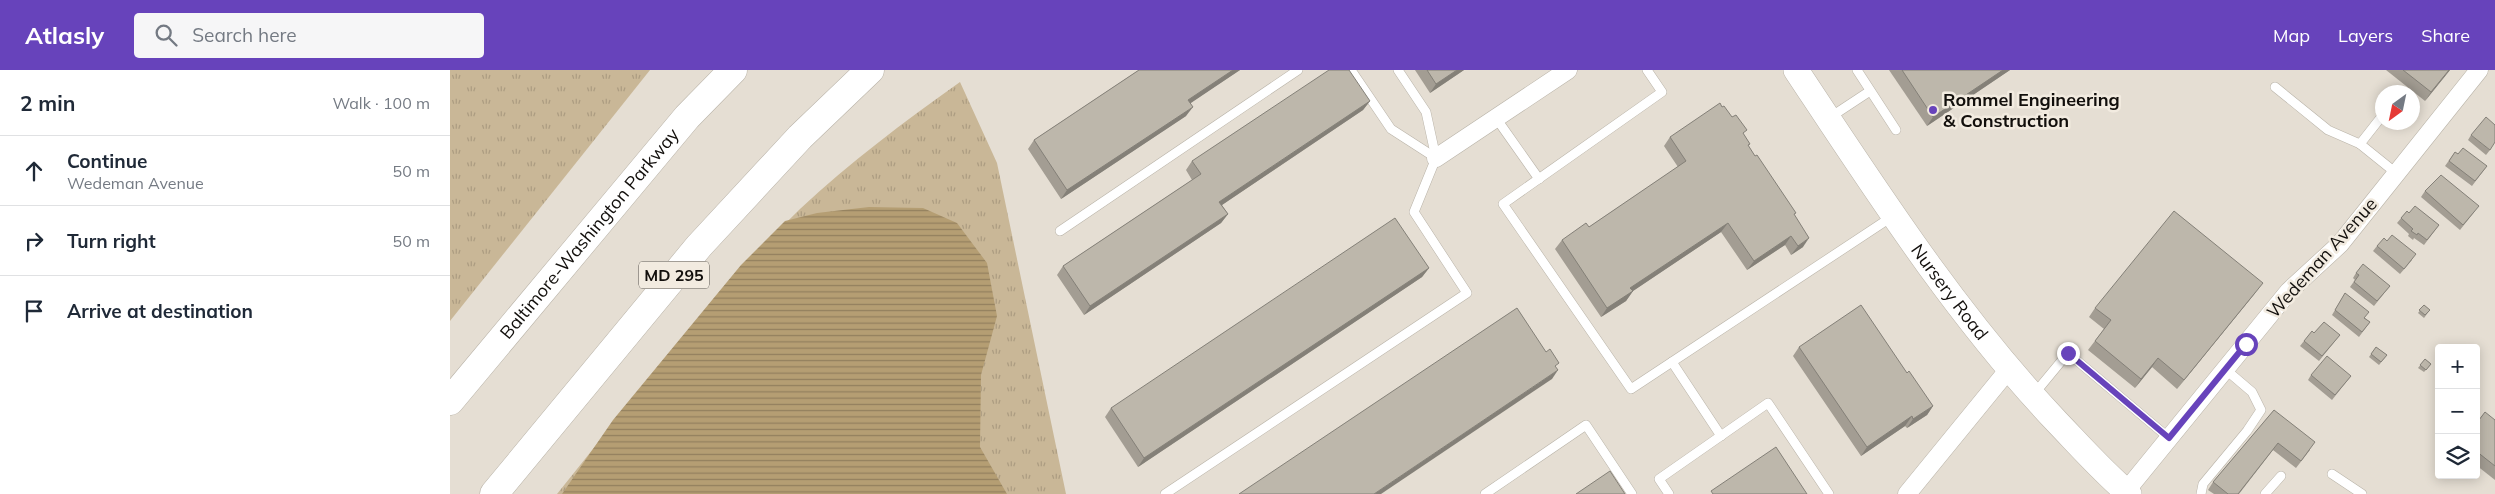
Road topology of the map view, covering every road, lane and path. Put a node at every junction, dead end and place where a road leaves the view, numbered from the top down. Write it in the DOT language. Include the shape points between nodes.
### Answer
graph roads {
  1 [pos="733,70"];
  2 [pos="870,70"];
  3 [pos="1298,70"];
  4 [pos="1351,70"];
  5 [pos="1398,70"];
  6 [pos="1568,70"];
  7 [pos="1647,70"];
  8 [pos="1856,70"];
  9 [pos="2479,70"];
  10 [pos="1800,71"];
  11 [pos="2275,87"];
  12 [pos="1870,91"];
  13 [pos="1496,118"];
  14 [pos="1829,119"];
  15 [pos="2375,125"];
  16 [pos="1896,130"];
  17 [pos="2360,144"];
  18 [pos="1436,158"];
  19 [pos="2396,173"];
  20 [pos="1539,179"];
  21 [pos="1893,216"];
  22 [pos="1060,231"];
  23 [pos="1672,362"];
  24 [pos="2009,369"];
  25 [pos="2226,369"];
  26 [pos="2033,396"];
  27 [pos="450,401"];
  28 [pos="1720,436"];
  29 [pos="2169,438"];
  30 [pos="2332,474"];
  31 [pos="2280,476"];
  32 [pos="2127,493"];
  33 [pos="494,494"];
  34 [pos="1165,494"];
  35 [pos="1485,494"];
  36 [pos="1632,494"];
  37 [pos="1669,494"];
  38 [pos="1828,494"];
  39 [pos="1908,494"];
  40 [pos="2201,494"];
  41 [pos="2266,494"];
  42 [pos="2362,494"];
  1 -- 27 [label="highway, Baltimore-Washington Parkway" via="675,131"];
  2 -- 33 [label="highway, MD 295" via="800,137 718,224"];
  3 -- 22 [label="lane"];
  4 -- 18 [label="lane" via="1392,129"];
  5 -- 18 [label="lane" via="1426,112"];
  6 -- 13 [label="street"];
  7 -- 20 [label="lane" via="1662,92"];
  8 -- 12 [label="lane"];
  9 -- 19 [label="street, Wedeman Avenue"];
  10 -- 14 [label="main road, Nursery Road"];
  11 -- 17 [label="lane" via="2328,130"];
  12 -- 14 [label="lane"];
  12 -- 16 [label="lane"];
  13 -- 18 [label="street"];
  13 -- 20 [label="lane"];
  14 -- 21 [label="main road, Nursery Road"];
  15 -- 17 [label="lane"];
  17 -- 19 [label="lane"];
  18 -- 34 [label="lane" via="1414,212 1467,293"];
  19 -- 25 [label="street, Wedeman Avenue" via="2340,244 2289,291"];
  20 -- 23 [label="lane" via="1503,204 1631,388"];
  21 -- 23 [label="lane"];
  21 -- 24 [label="main road, Nursery Road" via="1942,285"];
  23 -- 28 [label="lane"];
  24 -- 26 [label="main road, Nursery Road"];
  24 -- 39 [label="street"];
  25 -- 29 [label="street, Wedeman Avenue"];
  25 -- 40 [label="lane" via="2252,392 2261,410 2203,484"];
  26 -- 29 [label="lane" via="2068,353"];
  26 -- 32 [label="main road, Nursery Road"];
  28 -- 37 [label="lane" via="1659,479"];
  28 -- 38 [label="lane" via="1768,403"];
  29 -- 32 [label="street, Wedeman Avenue"];
  30 -- 42 [label="lane"];
  31 -- 41 [label="lane"];
  35 -- 36 [label="lane" via="1586,425"];
}
